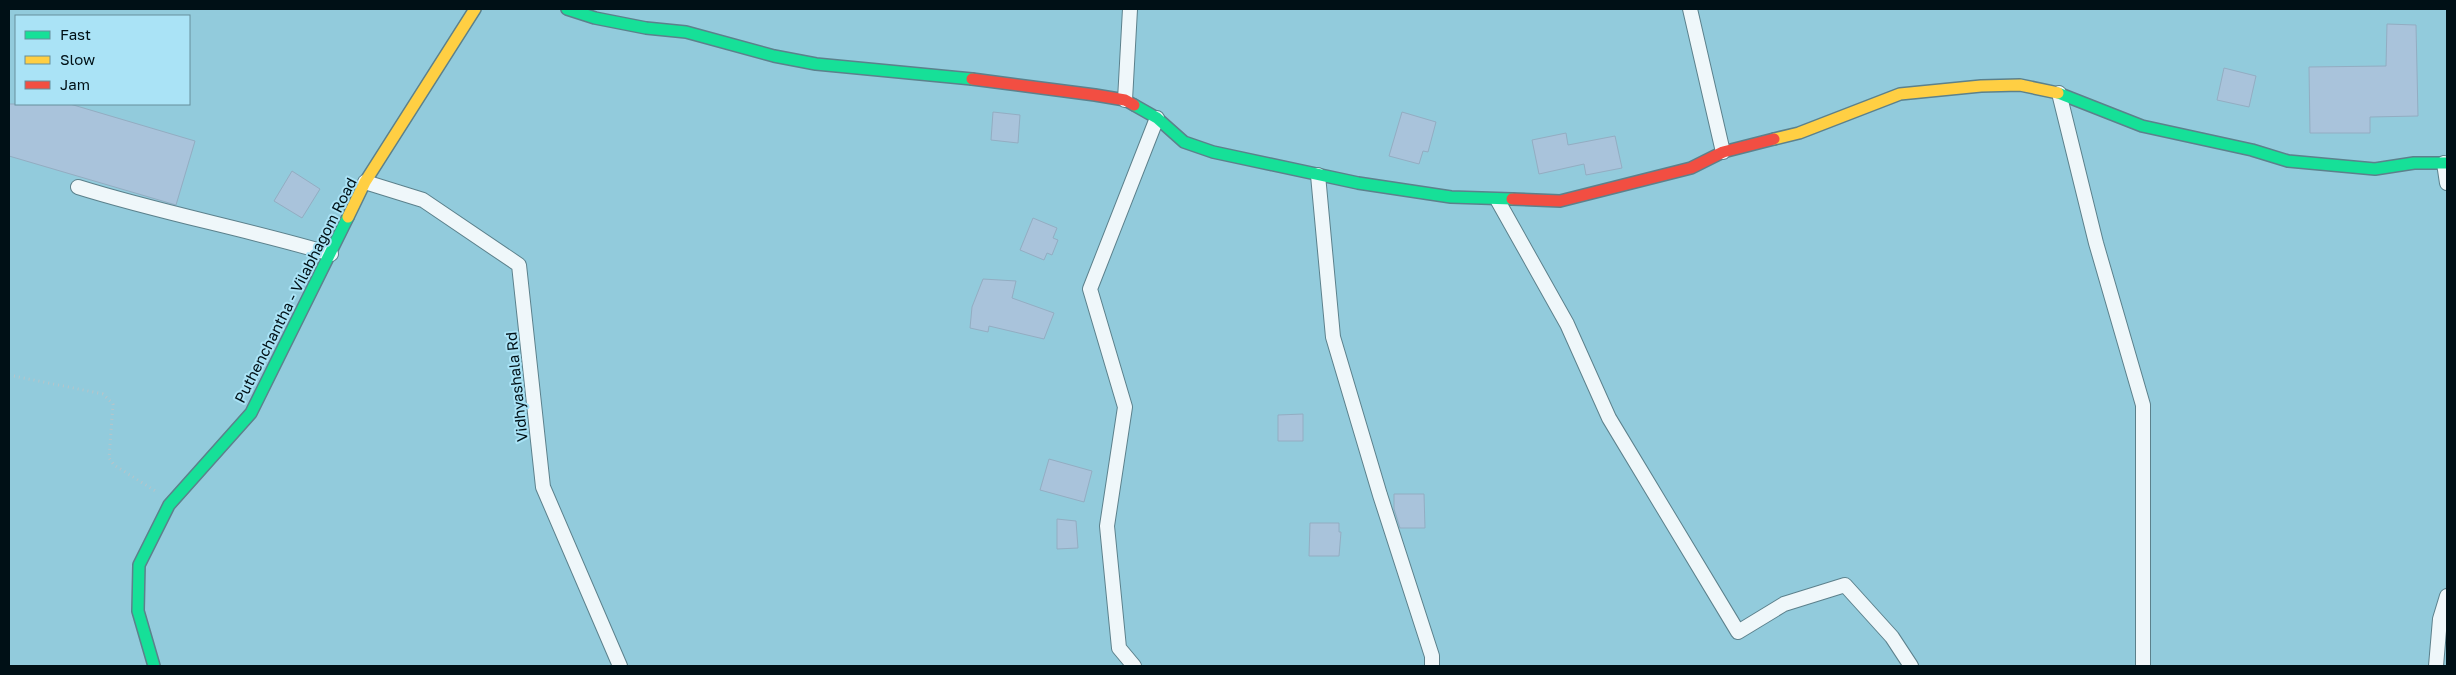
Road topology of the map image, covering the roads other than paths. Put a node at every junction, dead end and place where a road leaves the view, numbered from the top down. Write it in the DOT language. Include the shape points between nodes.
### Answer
graph roads {
  1 [pos="475,9"];
  2 [pos="567,9"];
  3 [pos="1130,9"];
  4 [pos="1690,9"];
  5 [pos="2058,93"];
  6 [pos="1125,100"];
  7 [pos="1157,118"];
  8 [pos="1723,152"];
  9 [pos="2445,163"];
  10 [pos="1318,175"];
  11 [pos="365,182"];
  12 [pos="2447,183"];
  13 [pos="78,187"];
  14 [pos="1498,200"];
  15 [pos="331,254"];
  16 [pos="2447,596"];
  17 [pos="154,666"];
  18 [pos="620,666"];
  19 [pos="1134,666"];
  20 [pos="1432,666"];
  21 [pos="1911,666"];
  22 [pos="2143,666"];
  23 [pos="2436,666"];
  1 -- 11 [label="street, Puthenchantha - Vilabhagom Road"];
  2 -- 6 [label="street" via="594,18 686,32 816,64 1004,82"];
  3 -- 6 [label="street"];
  4 -- 8 [label="street"];
  5 -- 8 [label="street" via="2020,85 1900,94 1799,133"];
  5 -- 9 [label="street" via="2142,126 2288,161 2374,169 2414,163"];
  5 -- 22 [label="street" via="2096,244 2143,405"];
  6 -- 7 [label="street"];
  7 -- 10 [label="street" via="1184,142 1214,152"];
  7 -- 19 [label="street" via="1090,289 1125,407 1107,526 1119,648"];
  8 -- 14 [label="street" via="1691,168 1560,201"];
  9 -- 12 [label="street"];
  10 -- 14 [label="street" via="1408,191"];
  10 -- 20 [label="street" via="1333,337 1432,656"];
  11 -- 15 [label="street, Puthenchantha - Vilabhagom Road"];
  11 -- 18 [label="street, Vidhyashala Rd" via="423,200 519,265 543,487"];
  13 -- 15 [label="street" via="138,206 215,222"];
  14 -- 21 [label="street" via="1567,324 1609,418 1738,632 1784,604 1845,585 1892,637"];
  15 -- 17 [label="street, Puthenchantha - Vilabhagom Road" via="251,413 173,501 139,565 138,611"];
  16 -- 23 [label="street" via="2440,619"];
}
